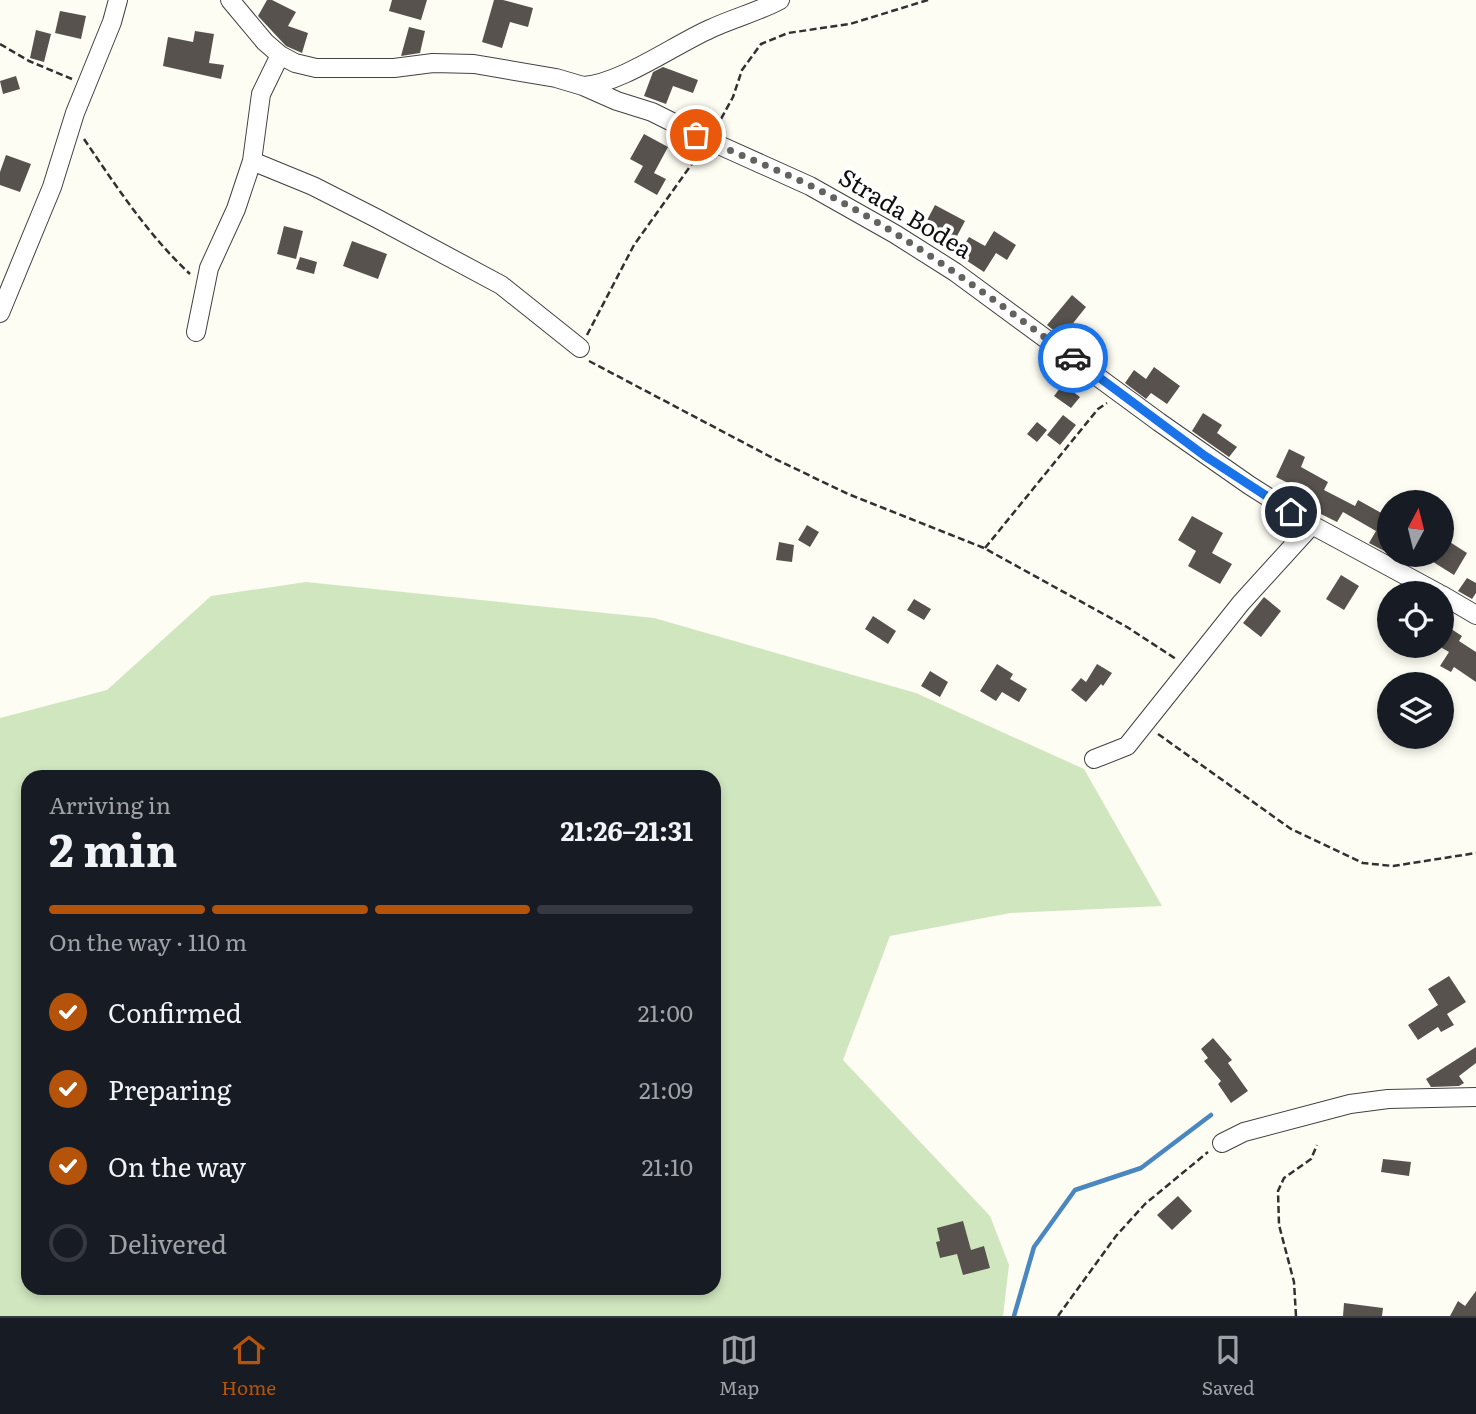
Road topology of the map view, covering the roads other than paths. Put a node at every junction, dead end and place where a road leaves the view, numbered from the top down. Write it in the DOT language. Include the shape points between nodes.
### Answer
graph roads {
  1 [pos="118,0"];
  2 [pos="230,0"];
  3 [pos="780,0"];
  4 [pos="279,55"];
  5 [pos="583,86"];
  6 [pos="252,161"];
  7 [pos="0,313"];
  8 [pos="196,332"];
  9 [pos="580,348"];
  10 [pos="1312,525"];
  11 [pos="1416,581"];
  12 [pos="1454,602"];
  13 [pos="1476,615"];
  14 [pos="1094,759"];
  15 [pos="1476,1097"];
  16 [pos="1222,1143"];
  1 -- 7 [label="street" via="52,187"];
  2 -- 4 [label="street"];
  3 -- 5 [label="street" via="706,30 624,73"];
  4 -- 5 [label="street, Strada Bodea" via="316,68 474,64 527,71"];
  4 -- 6 [label="street" via="261,94"];
  5 -- 10 [label="street, Strada Bodea" via="652,112 810,186 895,234 1013,313 1205,456"];
  6 -- 8 [label="street" via="209,268"];
  6 -- 9 [label="street" via="313,186 501,285"];
  10 -- 11 [label="street, Strada Bodea"];
  10 -- 14 [label="street" via="1241,603 1127,746"];
  12 -- 13 [label="street, Strada Bodea"];
  15 -- 16 [label="street" via="1388,1100 1353,1112 1244,1132"];
}
